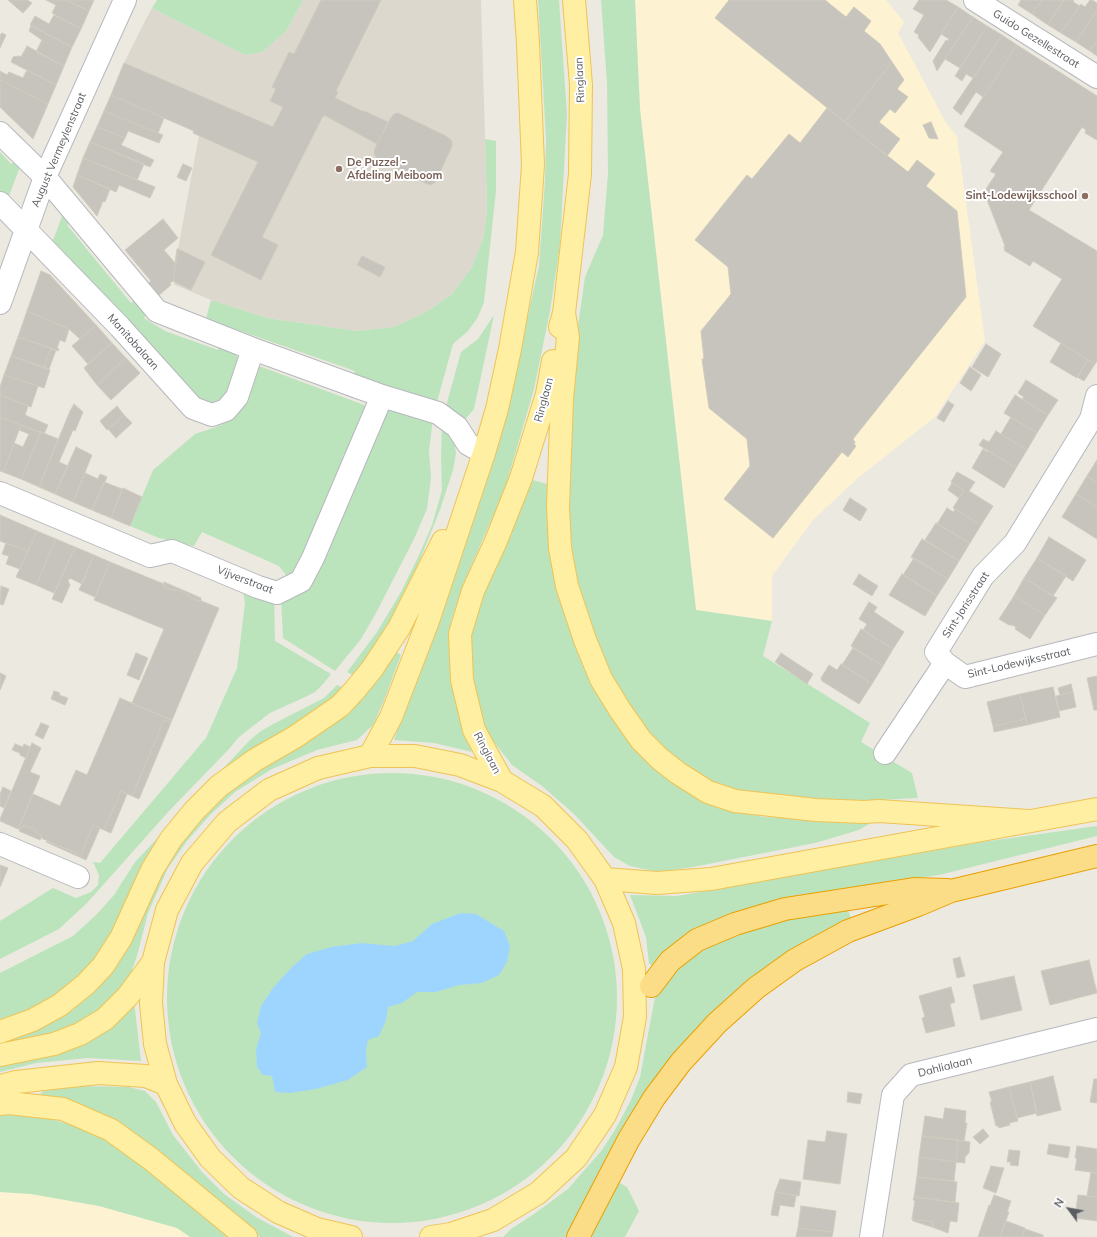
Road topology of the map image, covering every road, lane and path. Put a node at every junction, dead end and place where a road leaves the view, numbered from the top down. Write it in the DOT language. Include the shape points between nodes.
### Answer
graph roads {
  1 [pos="125,0"];
  2 [pos="525,0"];
  3 [pos="574,0"];
  4 [pos="975,0"];
  5 [pos="1097,77"];
  6 [pos="0,133"];
  7 [pos="45,177"];
  8 [pos="0,203"];
  9 [pos="27,229"];
  10 [pos="0,303"];
  11 [pos="564,313"];
  12 [pos="253,348"];
  13 [pos="382,396"];
  14 [pos="1097,396"];
  15 [pos="1094,420"];
  16 [pos="484,453"];
  17 [pos="0,492"];
  18 [pos="467,503"];
  19 [pos="1097,644"];
  20 [pos="944,663"];
  21 [pos="885,753"];
  22 [pos="370,756"];
  23 [pos="502,781"];
  24 [pos="1097,809"];
  25 [pos="1029,821"];
  26 [pos="0,844"];
  27 [pos="1097,856"];
  28 [pos="78,877"];
  29 [pos="605,879"];
  30 [pos="951,890"];
  31 [pos="154,962"];
  32 [pos="651,986"];
  33 [pos="635,1016"];
  34 [pos="1097,1029"];
  35 [pos="0,1032"];
  36 [pos="0,1055"];
  37 [pos="166,1084"];
  38 [pos="0,1086"];
  39 [pos="0,1104"];
  40 [pos="490,1228"];
  41 [pos="320,1233"];
  42 [pos="246,1237"];
  43 [pos="351,1237"];
  44 [pos="431,1237"];
  45 [pos="578,1237"];
  46 [pos="871,1237"];
  1 -- 7 [label="street, August Vermeylenstraat"];
  2 -- 16 [label="main road" via="533,165 527,252 510,349"];
  3 -- 11 [label="main road, Ringlaan" via="581,85 580,174"];
  4 -- 5 [label="street, Guido Gezellestraat"];
  6 -- 7 [label="street"];
  7 -- 9 [label="street, August Vermeylenstraat"];
  7 -- 12 [label="street" via="157,311"];
  8 -- 9 [label="street, Manitobalaan"];
  9 -- 10 [label="street, August Vermeylenstraat"];
  9 -- 12 [label="street, Manitobalaan" via="193,408 212,415 226,410 237,397"];
  11 -- 23 [label="main road, Ringlaan" via="547,394 521,478 473,591 460,634 462,680 474,730"];
  11 -- 25 [label="main road" via="568,337 562,399 558,506 560,548 567,586 601,679 641,740 678,773 708,792 735,801 816,810 879,811"];
  12 -- 13 [label="street"];
  13 -- 16 [label="street" via="438,413 457,427 468,444"];
  13 -- 17 [label="street, Vijverstraat" via="301,581 277,593 172,551 150,556"];
  14 -- 15 [label="street, Sint-Jorisstraat"];
  15 -- 20 [label="street, Sint-Jorisstraat" via="1015,543 982,576 936,652"];
  16 -- 18 [label="main road"];
  18 -- 22 [label="main road" via="428,621 392,717"];
  18 -- 35 [label="main road" via="450,526 399,628 354,691 340,706 219,786 171,839 152,870 121,938 103,966 86,984 54,1009"];
  19 -- 20 [label="street, Sint-Lodewijksstraat" via="965,677"];
  20 -- 21 [label="street"];
  22 -- 23 [label="main road" via="415,756 460,764"];
  22 -- 31 [label="main road" via="318,768 290,780 269,790 227,822 192,863 167,910"];
  23 -- 29 [label="main road" via="543,806 577,840"];
  24 -- 25 [label="main road"];
  25 -- 29 [label="main road" via="711,879 656,883"];
  26 -- 28 [label="street"];
  27 -- 30 [label="highway"];
  29 -- 33 [label="main road" via="624,923 631,953"];
  30 -- 32 [label="highway" via="914,889 808,905 735,924 697,940 670,962"];
  30 -- 45 [label="highway" via="848,931 795,960 756,988 717,1023 681,1062 654,1098 629,1139"];
  31 -- 36 [label="main road" via="128,996 105,1019 80,1034 54,1044"];
  31 -- 37 [label="main road" via="151,1010 155,1044"];
  32 -- 33 [label="main road"];
  33 -- 40 [label="main road" via="626,1068 606,1115 576,1158 538,1193"];
  34 -- 46 [label="street, Dahlialaan" via="911,1075 893,1095"];
  37 -- 38 [label="main road" via="146,1076 98,1073"];
  37 -- 41 [label="main road" via="185,1123 210,1158 241,1188 278,1212"];
  39 -- 42 [label="main road" via="63,1109 111,1130 151,1159"];
  40 -- 44 [label="main road"];
  41 -- 43 [label="main road"];
}
